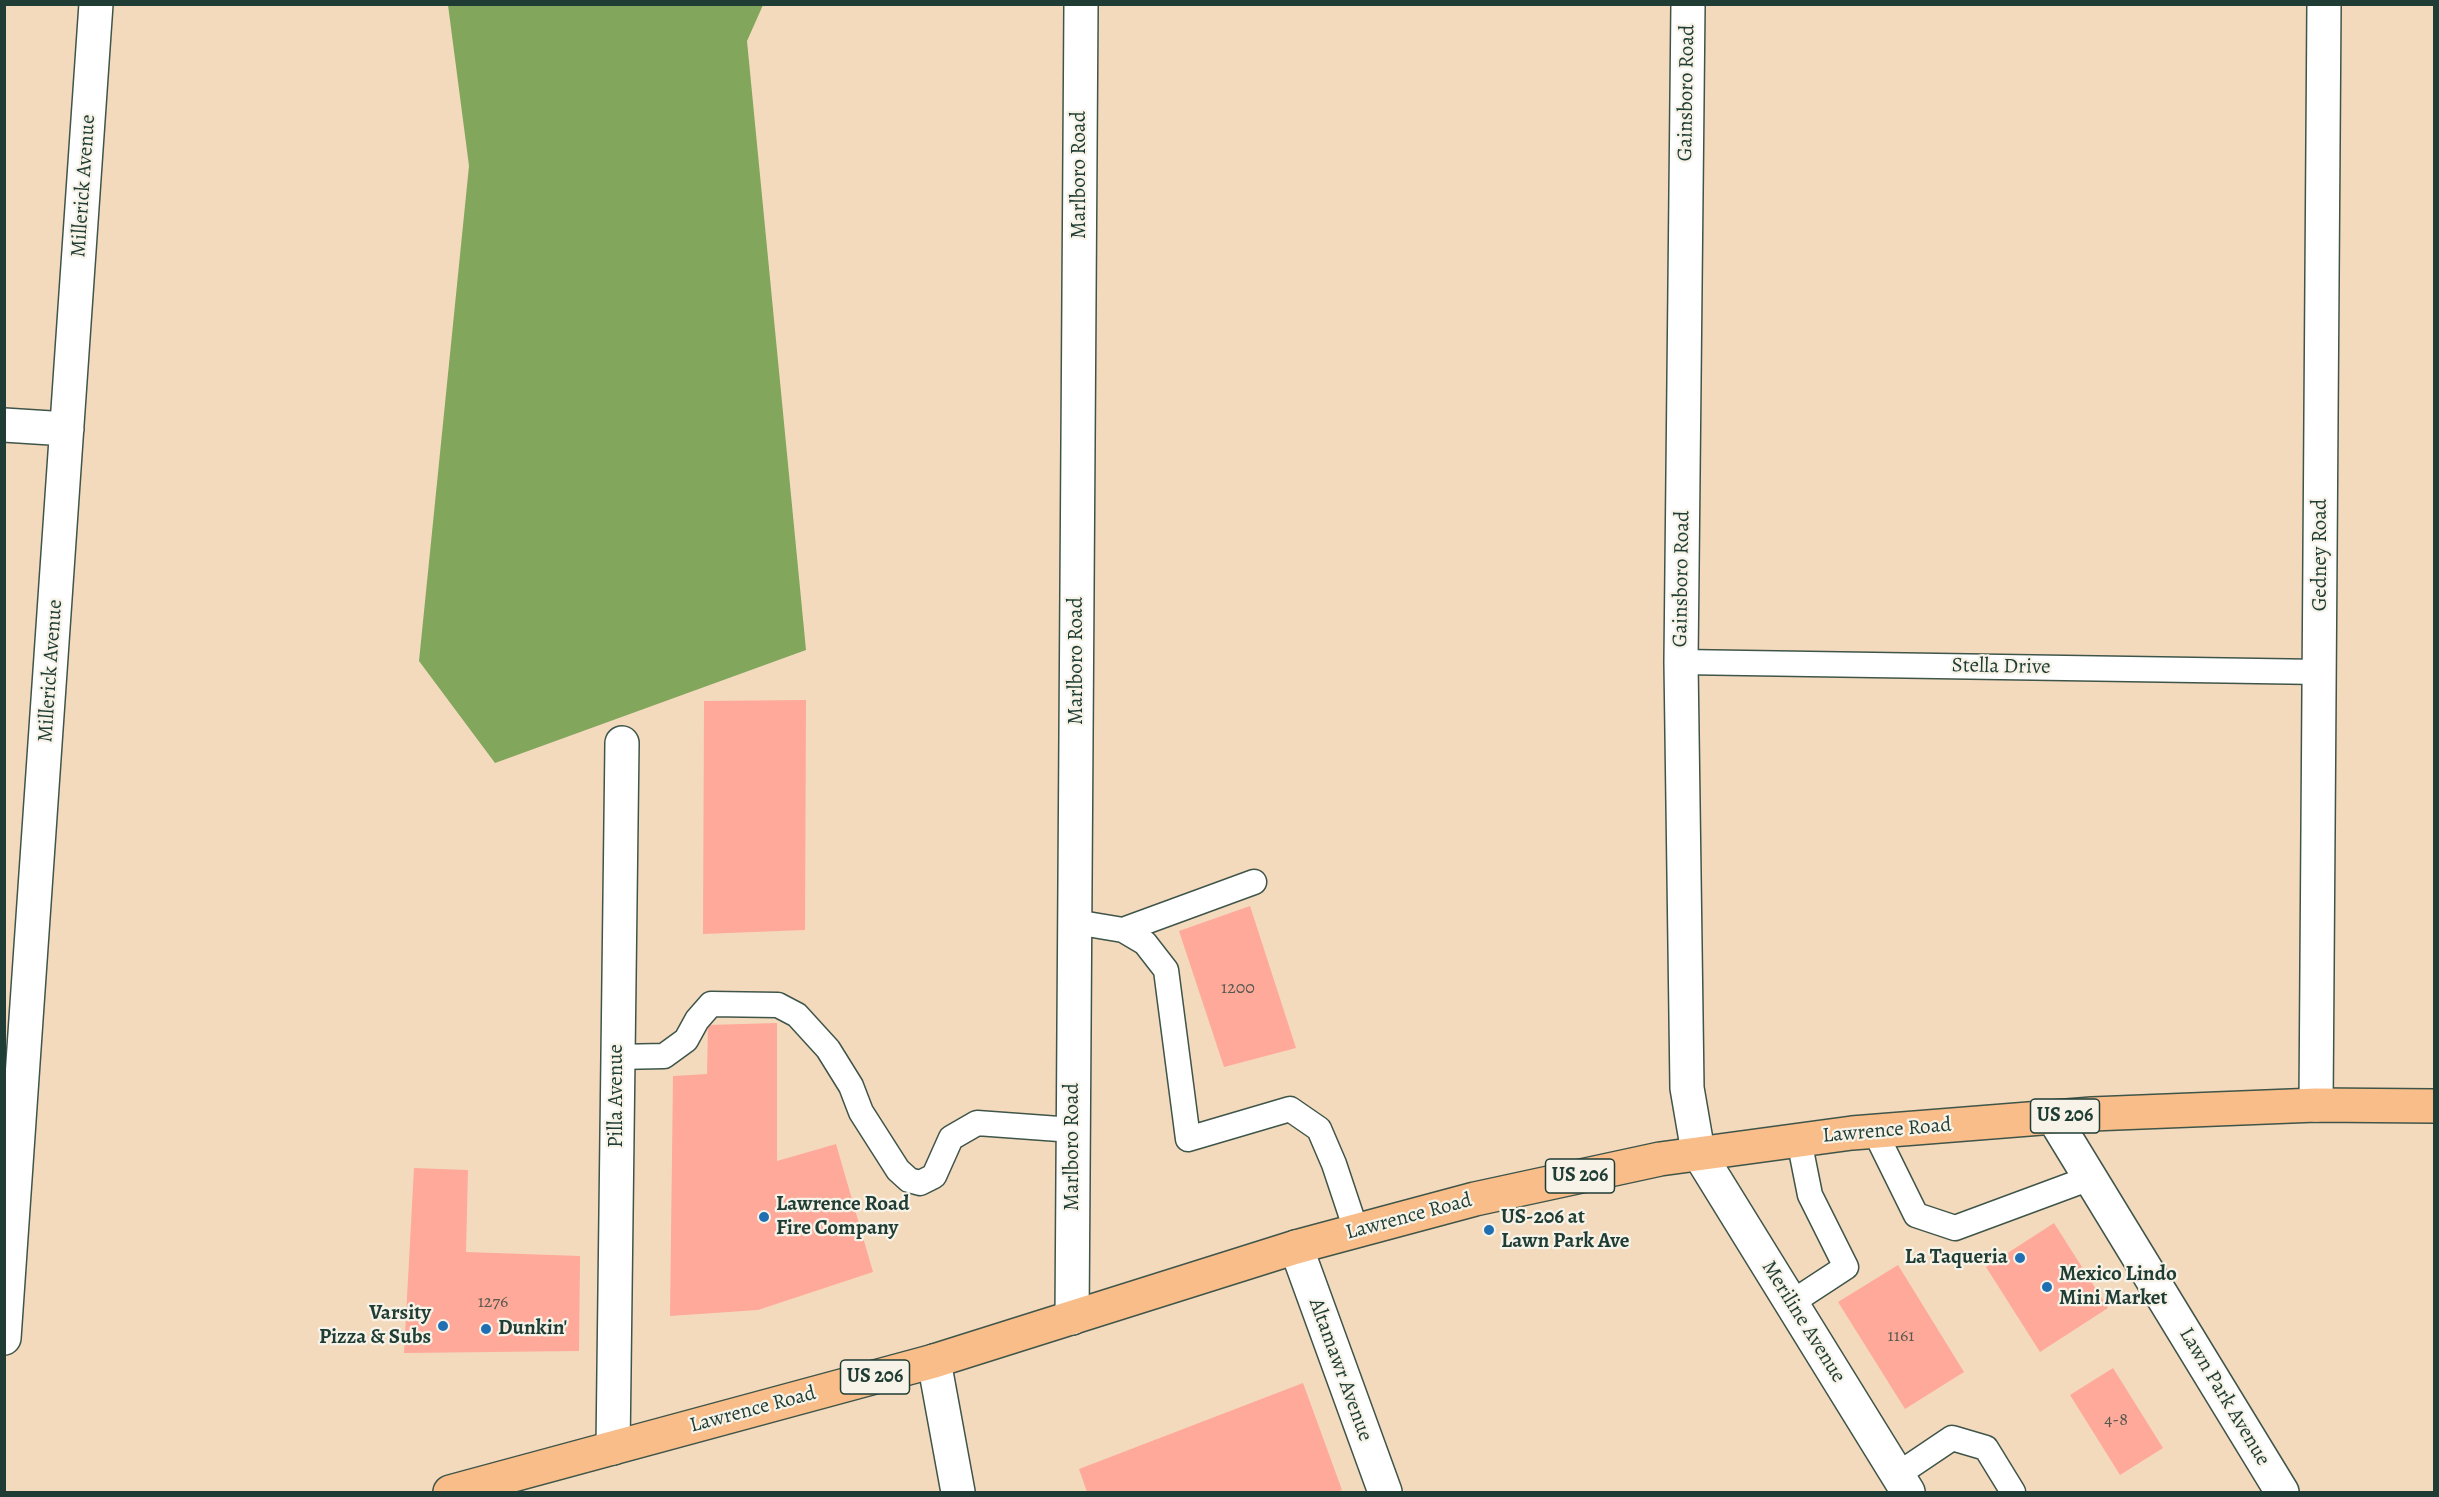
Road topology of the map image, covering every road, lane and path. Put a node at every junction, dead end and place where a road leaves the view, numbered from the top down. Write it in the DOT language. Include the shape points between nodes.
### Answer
graph roads {
  1 [pos="96,4"];
  2 [pos="1081,4"];
  3 [pos="1688,4"];
  4 [pos="2324,4"];
  5 [pos="4,425"];
  6 [pos="68,429"];
  7 [pos="1681,662"];
  8 [pos="2321,672"];
  9 [pos="622,743"];
  10 [pos="1254,882"];
  11 [pos="1075,922"];
  12 [pos="1123,930"];
  13 [pos="617,1057"];
  14 [pos="2316,1105"];
  15 [pos="2434,1106"];
  16 [pos="2053,1118"];
  17 [pos="1073,1130"];
  18 [pos="1875,1132"];
  19 [pos="1799,1140"];
  20 [pos="1698,1152"];
  21 [pos="2090,1178"];
  22 [pos="1356,1230"];
  23 [pos="1296,1247"];
  24 [pos="1791,1303"];
  25 [pos="1072,1318"];
  26 [pos="4,1338"];
  27 [pos="934,1361"];
  28 [pos="613,1448"];
  29 [pos="1902,1484"];
  30 [pos="450,1492"];
  31 [pos="958,1492"];
  32 [pos="1385,1492"];
  33 [pos="2013,1492"];
  34 [pos="2282,1492"];
  1 -- 6 [label="street, Millerick Avenue"];
  2 -- 11 [label="street, Marlboro Road"];
  3 -- 7 [label="street, Gainsboro Road"];
  4 -- 8 [label="street, Gedney Road"];
  5 -- 6 [label="street"];
  6 -- 26 [label="street, Millerick Avenue"];
  7 -- 8 [label="lane, Stella Drive"];
  7 -- 20 [label="street, Gainsboro Road" via="1688,1088"];
  8 -- 14 [label="street, Gedney Road"];
  9 -- 13 [label="street, Pilla Avenue"];
  10 -- 12 [label="lane"];
  11 -- 12 [label="lane"];
  11 -- 17 [label="street, Marlboro Road"];
  12 -- 22 [label="lane" via="1145,942 1166,970 1188,1139 1290,1109 1319,1130"];
  13 -- 17 [label="lane" via="664,1056 686,1040 711,1004 778,1005 797,1015 828,1049 898,1170 920,1184 934,1176 951,1137 977,1123"];
  13 -- 28 [label="street, Pilla Avenue"];
  14 -- 15 [label="main road, Lawrence Road / US 206"];
  14 -- 16 [label="main road, Lawrence Road / US 206"];
  16 -- 18 [label="main road, Lawrence Road / US 206"];
  16 -- 21 [label="street, Lawn Park Avenue"];
  17 -- 25 [label="street, Marlboro Road"];
  18 -- 19 [label="main road, Lawrence Road / US 206"];
  18 -- 21 [label="lane" via="1916,1215 1955,1228"];
  19 -- 20 [label="main road, Lawrence Road / US 206"];
  19 -- 24 [label="lane" via="1810,1195 1846,1267"];
  20 -- 22 [label="main road, Lawrence Road / US 206" via="1475,1199"];
  20 -- 24 [label="street, Meriline Avenue"];
  21 -- 34 [label="street, Lawn Park Avenue"];
  22 -- 23 [label="main road, Lawrence Road / US 206"];
  23 -- 25 [label="main road, Lawrence Road / US 206"];
  23 -- 32 [label="street, Altamawr Avenue"];
  24 -- 29 [label="street, Meriline Avenue"];
  25 -- 27 [label="main road, Lawrence Road / US 206"];
  27 -- 28 [label="main road, Lawrence Road / US 206"];
  27 -- 31 [label="street"];
  28 -- 30 [label="main road, Lawrence Road / US 206"];
  29 -- 33 [label="lane" via="1952,1438 1986,1448"];
}
